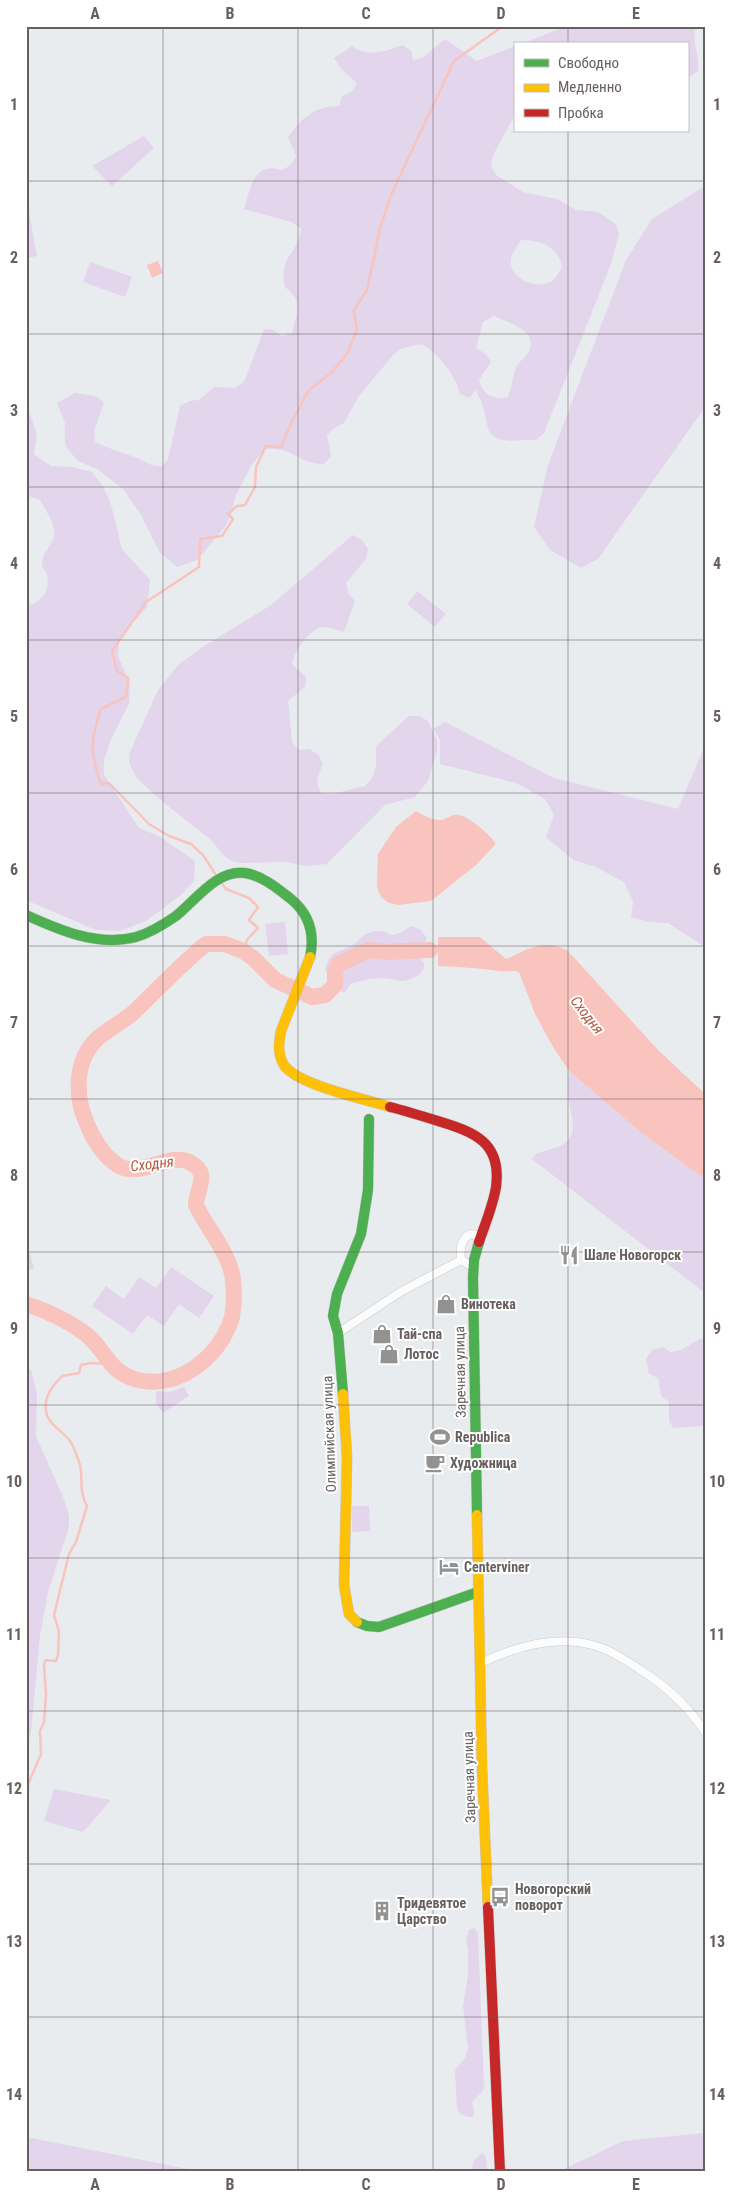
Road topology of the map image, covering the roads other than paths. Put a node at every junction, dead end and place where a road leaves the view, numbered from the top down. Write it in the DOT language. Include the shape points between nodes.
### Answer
graph roads {
  1 [pos="26,915"];
  2 [pos="369,1119"];
  3 [pos="481,1236"];
  4 [pos="461,1260"];
  5 [pos="473,1267"];
  6 [pos="338,1333"];
  7 [pos="478,1592"];
  8 [pos="480,1664"];
  9 [pos="705,1732"];
  10 [pos="500,2172"];
  1 -- 3 [label="main road, Заречная улица" via="70,934 94,940 121,940 163,927 223,876 243,872 254,874 278,887 310,924 313,946 278,1044 282,1064 300,1078 461,1128 485,1140 498,1170"];
  2 -- 6 [label="main road, Олимпийская улица" via="368,1190 362,1234 337,1294 333,1316"];
  3 -- 4 [label="street" via="470,1234 465,1237"];
  3 -- 5 [label="main road, Заречная улица"];
  4 -- 5 [label="street"];
  4 -- 6 [label="street" via="402,1292"];
  5 -- 7 [label="main road, Заречная улица"];
  6 -- 7 [label="main road, Олимпийская улица" via="347,1458 344,1582 349,1613 362,1625 379,1626"];
  7 -- 8 [label="main road, Заречная улица"];
  8 -- 9 [label="street" via="512,1650 542,1644 590,1644 621,1657 663,1685"];
  8 -- 10 [label="main road, Заречная улица"];
}
